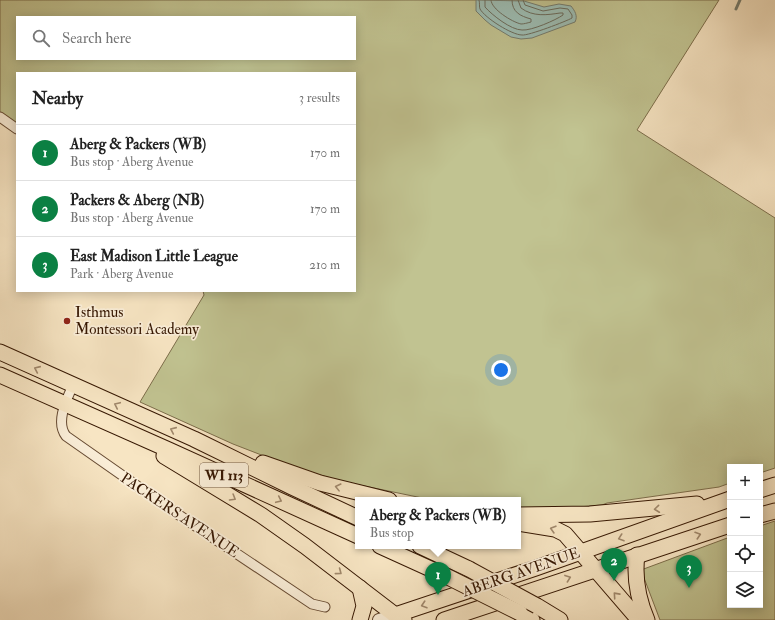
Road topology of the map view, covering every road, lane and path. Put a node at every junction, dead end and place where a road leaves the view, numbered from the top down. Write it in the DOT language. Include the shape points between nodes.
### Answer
graph roads {
  1 [pos="0,117"];
  2 [pos="16,128"];
  3 [pos="0,352"];
  4 [pos="0,375"];
  5 [pos="72,384"];
  6 [pos="65,404"];
  7 [pos="90,415"];
  8 [pos="194,440"];
  9 [pos="775,485"];
  10 [pos="763,489"];
  11 [pos="378,497"];
  12 [pos="727,500"];
  13 [pos="775,511"];
  14 [pos="763,514"];
  15 [pos="521,515"];
  16 [pos="355,517"];
  17 [pos="521,524"];
  18 [pos="727,526"];
  19 [pos="355,535"];
  20 [pos="387,549"];
  21 [pos="426,549"];
  22 [pos="580,552"];
  23 [pos="637,555"];
  24 [pos="536,568"];
  25 [pos="594,569"];
  26 [pos="360,588"];
  27 [pos="325,607"];
  28 [pos="530,613"];
  29 [pos="400,617"];
  30 [pos="360,620"];
  31 [pos="379,620"];
  32 [pos="439,620"];
  33 [pos="444,620"];
  34 [pos="560,620"];
  35 [pos="639,620"];
  36 [pos="648,620"];
  1 -- 2 [label="street"];
  5 -- 3 [label="main road, WI 113, one-way"];
  4 -- 6 [label="main road, WI 113"];
  5 -- 6 [label="street, PACKERS AVENUE"];
  8 -- 5 [label="main road, WI 113, one-way"];
  6 -- 7 [label="main road, WI 113"];
  6 -- 27 [label="street, PACKERS AVENUE" via="62,430 70,440 312,604"];
  7 -- 19 [label="main road, WI 113, one-way"];
  7 -- 26 [label="main road, one-way" via="261,515"];
  11 -- 8 [label="main road, one-way" via="284,472 220,447"];
  8 -- 16 [label="main road, WI 113"];
  9 -- 10 [label="main road"];
  12 -- 15 [label="main road, one-way" via="590,514"];
  12 -- 22 [label="main road, ABERG AVENUE, one-way"];
  13 -- 14 [label="main road"];
  22 -- 17 [label="main road, one-way" via="568,537 558,530"];
  23 -- 18 [label="main road, ABERG AVENUE, one-way"];
  20 -- 28 [label="main road, bridge"];
  21 -- 28 [label="main road, bridge" via="469,569"];
  22 -- 24 [label="main road, ABERG AVENUE"];
  22 -- 25 [label="main road"];
  23 -- 25 [label="main road, ABERG AVENUE"];
  23 -- 36 [label="main road" via="636,582"];
  24 -- 29 [label="main road, ABERG AVENUE, one-way"];
  24 -- 32 [label="main road" via="525,577 451,603"];
  33 -- 25 [label="main road, ABERG AVENUE, one-way"];
  35 -- 25 [label="main road, one-way"];
  26 -- 29 [label="main road"];
  26 -- 30 [label="main road" via="364,606"];
  28 -- 34 [label="main road"];
  29 -- 31 [label="street, ABERG AVENUE"];
}
